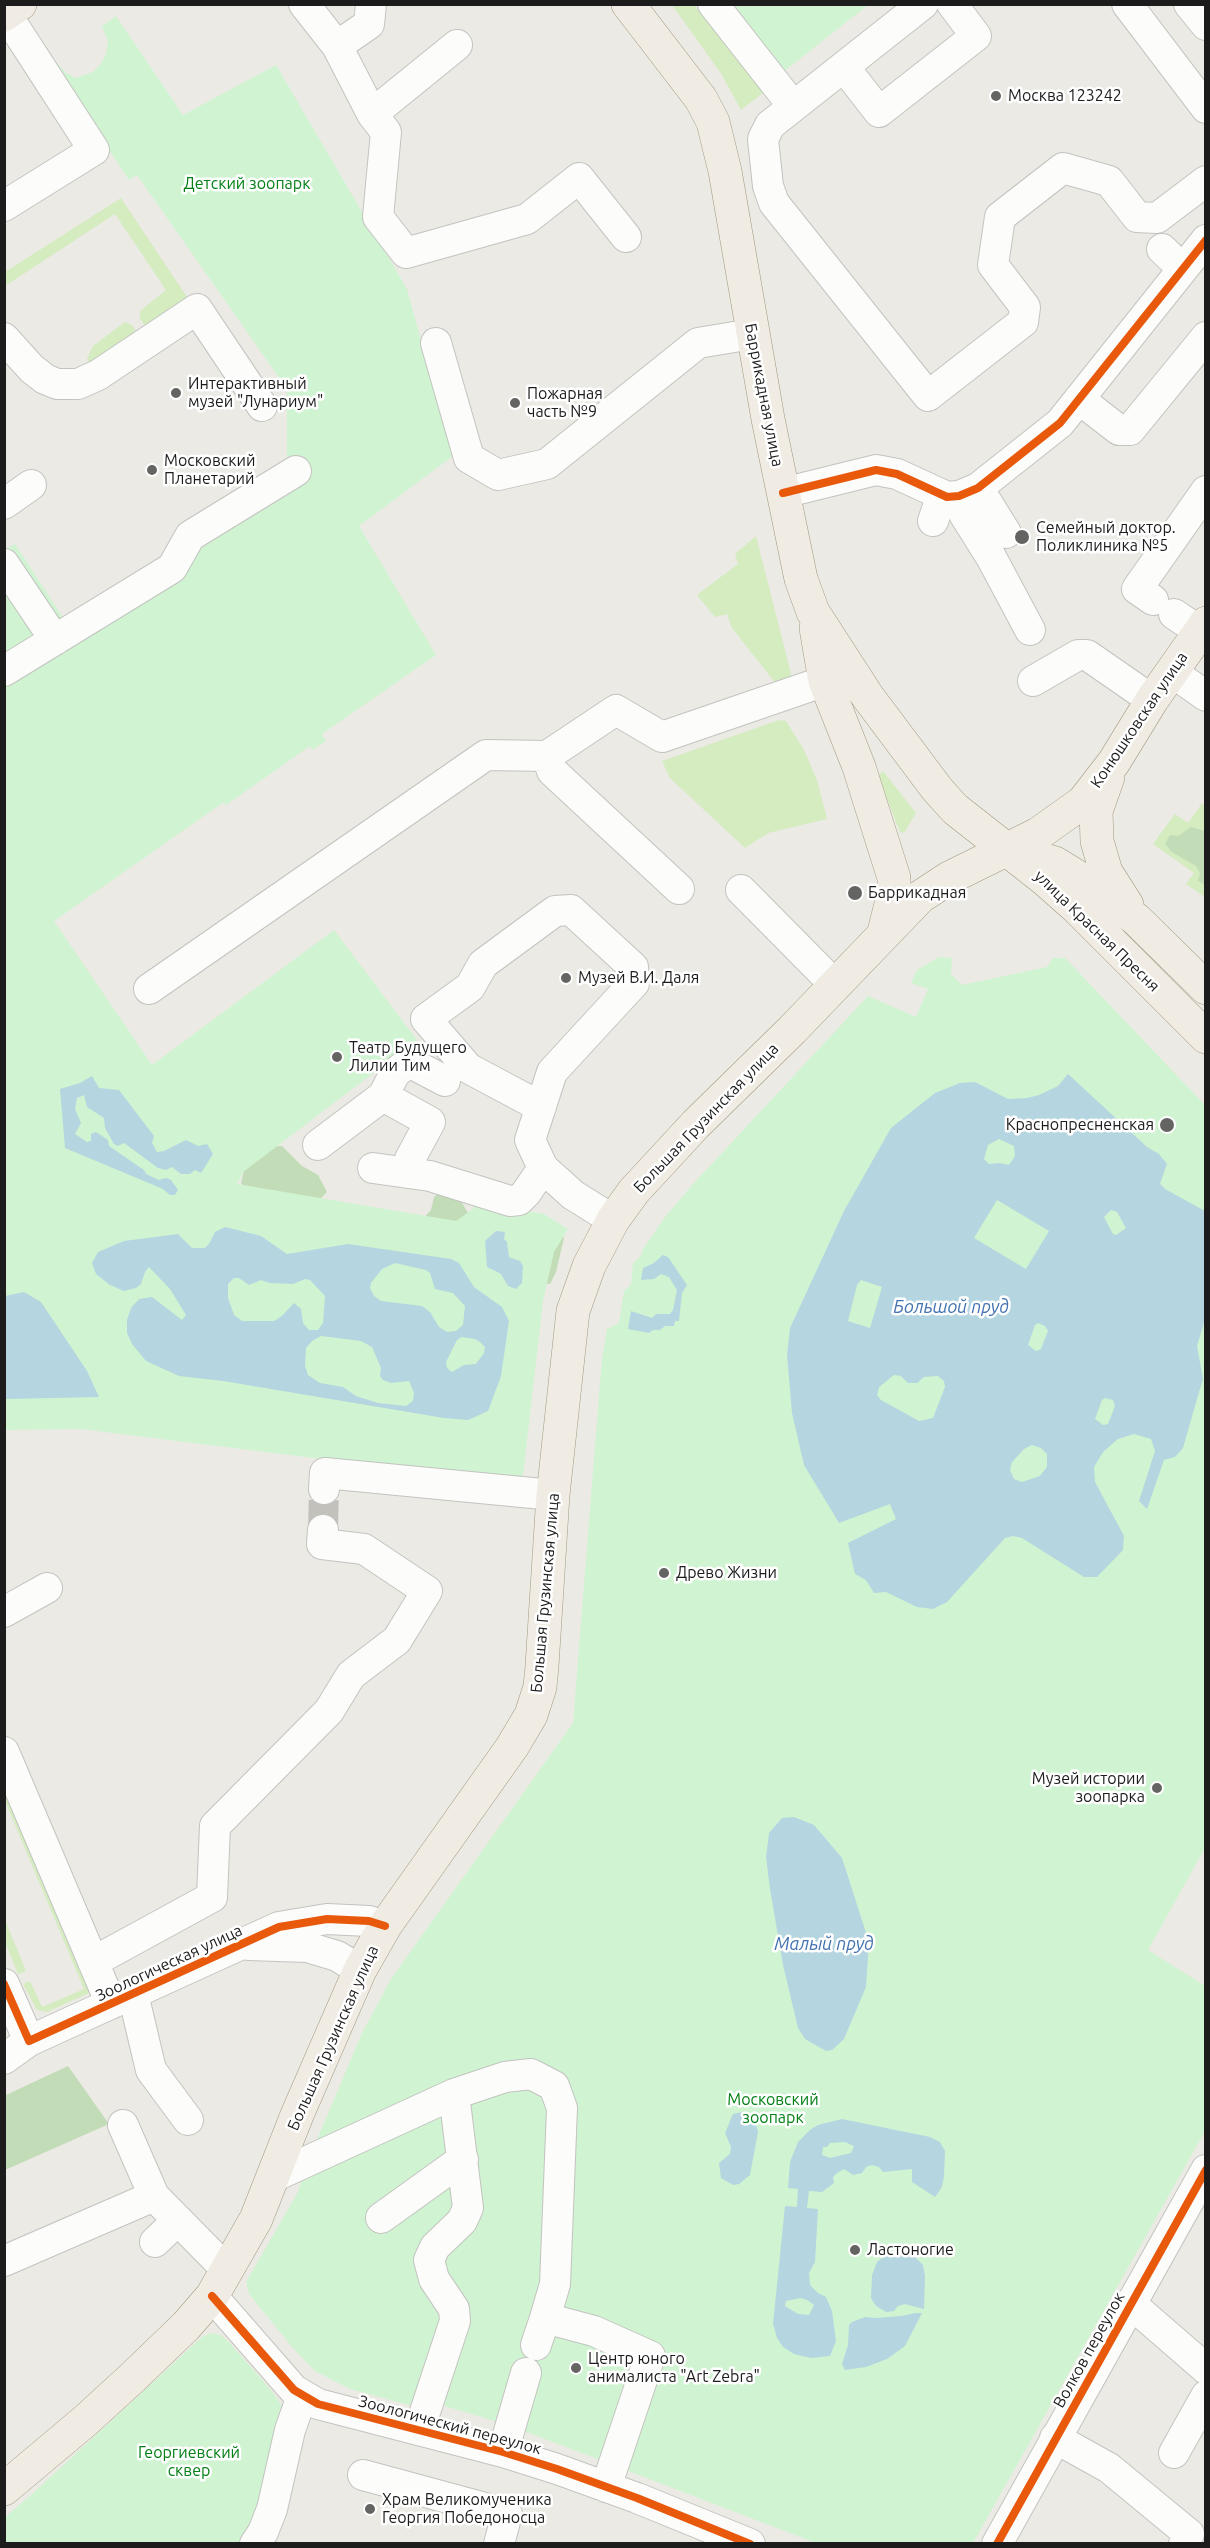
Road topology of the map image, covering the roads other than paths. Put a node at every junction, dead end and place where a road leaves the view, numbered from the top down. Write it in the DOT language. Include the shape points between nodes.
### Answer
graph roads {
  1 [pos="304,4"];
  2 [pos="371,4"];
  3 [pos="628,4"];
  4 [pos="713,4"];
  5 [pos="923,4"];
  6 [pos="952,4"];
  7 [pos="1127,4"];
  8 [pos="1189,4"];
  9 [pos="10,11"];
  10 [pos="1206,25"];
  11 [pos="456,45"];
  12 [pos="337,46"];
  13 [pos="844,67"];
  14 [pos="794,106"];
  15 [pos="1206,108"];
  16 [pos="372,114"];
  17 [pos="1206,181"];
  18 [pos="4,206"];
  19 [pos="626,237"];
  20 [pos="1206,240"];
  21 [pos="752,334"];
  22 [pos="1206,337"];
  23 [pos="4,338"];
  24 [pos="436,343"];
  25 [pos="1079,399"];
  26 [pos="262,405"];
  27 [pos="296,471"];
  28 [pos="31,485"];
  29 [pos="1206,491"];
  30 [pos="783,493"];
  31 [pos="947,497"];
  32 [pos="4,504"];
  33 [pos="1006,533"];
  34 [pos="4,564"];
  35 [pos="813,612"];
  36 [pos="1183,617"];
  37 [pos="1030,630"];
  38 [pos="55,640"];
  39 [pos="4,671"];
  40 [pos="1172,672"];
  41 [pos="825,681"];
  42 [pos="1033,681"];
  43 [pos="1206,696"];
  44 [pos="1152,700"];
  45 [pos="547,756"];
  46 [pos="1114,762"];
  47 [pos="1007,850"];
  48 [pos="679,889"];
  49 [pos="741,890"];
  50 [pos="1137,920"];
  51 [pos="883,935"];
  52 [pos="835,985"];
  53 [pos="1206,988"];
  54 [pos="148,989"];
  55 [pos="1206,1037"];
  56 [pos="444,1081"];
  57 [pos="383,1096"];
  58 [pos="541,1107"];
  59 [pos="318,1145"];
  60 [pos="373,1168"];
  61 [pos="543,1168"];
  62 [pos="408,1173"];
  63 [pos="613,1220"];
  64 [pos="324,1489"];
  65 [pos="553,1495"];
  66 [pos="323,1530"];
  67 [pos="47,1588"];
  68 [pos="4,1612"];
  69 [pos="4,1752"];
  70 [pos="385,1926"];
  71 [pos="246,1945"];
  72 [pos="93,1962"];
  73 [pos="360,1970"];
  74 [pos="4,1984"];
  75 [pos="122,1999"];
  76 [pos="29,2041"];
  77 [pos="4,2059"];
  78 [pos="454,2094"];
  79 [pos="188,2120"];
  80 [pos="123,2125"];
  81 [pos="463,2158"];
  82 [pos="1206,2169"];
  83 [pos="273,2177"];
  84 [pos="154,2196"];
  85 [pos="381,2218"];
  86 [pos="178,2220"];
  87 [pos="155,2242"];
  88 [pos="4,2261"];
  89 [pos="219,2283"];
  90 [pos="1130,2303"];
  91 [pos="1206,2369"];
  92 [pos="526,2373"];
  93 [pos="302,2396"];
  94 [pos="1206,2396"];
  95 [pos="419,2430"];
  96 [pos="1055,2438"];
  97 [pos="503,2452"];
  98 [pos="1174,2453"];
  99 [pos="363,2475"];
  100 [pos="606,2487"];
  101 [pos="4,2489"];
  102 [pos="734,2541"];
  103 [pos="256,2543"];
  104 [pos="499,2544"];
  105 [pos="997,2544"];
  106 [pos="1184,2544"];
  1 -- 12 [label="street"];
  2 -- 12 [label="street" via="369,24"];
  3 -- 21 [label="main road, Баррикадная улица" via="713,122"];
  4 -- 14 [label="street"];
  5 -- 13 [label="street"];
  6 -- 13 [label="street" via="976,36 879,112"];
  7 -- 15 [label="street"];
  8 -- 10 [label="street"];
  9 -- 18 [label="street" via="94,150"];
  11 -- 16 [label="street"];
  12 -- 16 [label="street"];
  13 -- 14 [label="street"];
  14 -- 17 [label="street" via="770,125 764,135 772,199 928,396 1023,322 1025,307 993,265 1000,217 1063,168 1109,181 1137,217 1157,218"];
  16 -- 19 [label="street" via="386,132 378,218 406,253 527,219 579,178"];
  20 -- 25 [label="street" via="1172,258"];
  21 -- 24 [label="street" via="698,343 547,464 498,475 469,458"];
  21 -- 30 [label="main road, Баррикадная улица"];
  22 -- 25 [label="street" via="1130,430 1119,430"];
  23 -- 26 [label="street" via="45,380 78,384 98,375 196,309"];
  25 -- 31 [label="street" via="1051,431"];
  27 -- 38 [label="street" via="190,536 172,568"];
  28 -- 32 [label="street"];
  29 -- 36 [label="street" via="1137,589"];
  30 -- 31 [label="street" via="876,470 897,474"];
  30 -- 35 [label="main road, Баррикадная улица" via="801,579"];
  31 -- 33 [label="street"];
  31 -- 37 [label="street" via="964,513"];
  34 -- 38 [label="street"];
  35 -- 41 [label="main road"];
  35 -- 47 [label="main road, Баррикадная улица" via="868,697 937,789 962,815"];
  36 -- 40 [label="main road, Конюшковская улица"];
  38 -- 39 [label="street"];
  40 -- 43 [label="street"];
  40 -- 44 [label="main road, Конюшковская улица"];
  41 -- 45 [label="street" via="662,737 616,710"];
  41 -- 51 [label="main road" via="859,767 894,878"];
  42 -- 44 [label="street" via="1078,655 1087,654"];
  44 -- 46 [label="main road, Конюшковская улица"];
  45 -- 48 [label="street" via="552,771"];
  45 -- 54 [label="street" via="486,754"];
  46 -- 47 [label="main road, Конюшковская улица" via="1071,812"];
  46 -- 50 [label="main road" via="1096,811 1097,841 1106,872"];
  47 -- 50 [label="main road, улица Красная Пресня" via="1055,863"];
  47 -- 51 [label="main road, Большая Грузинская улица" via="934,886"];
  47 -- 55 [label="main road, улица Красная Пресня" via="1077,908"];
  49 -- 52 [label="street"];
  50 -- 53 [label="main road, улица Красная Пресня"];
  51 -- 52 [label="main road, Большая Грузинская улица"];
  52 -- 63 [label="main road, Большая Грузинская улица" via="696,1124 634,1191"];
  56 -- 57 [label="street" via="409,1062 395,1073"];
  57 -- 59 [label="street"];
  57 -- 62 [label="street" via="430,1122 410,1159"];
  58 -- 58 [label="street" via="552,1072 634,983 633,967 571,910 555,911 483,964 470,987 426,1018 468,1068"];
  58 -- 61 [label="street" via="530,1140"];
  60 -- 62 [label="street"];
  61 -- 62 [label="street" via="526,1193 510,1202 430,1176"];
  61 -- 63 [label="street" via="573,1195"];
  63 -- 65 [label="main road, Большая Грузинская улица" via="589,1266 573,1311"];
  64 -- 65 [label="street" via="325,1473"];
  65 -- 70 [label="main road, Большая Грузинская улица" via="540,1687 531,1715"];
  66 -- 72 [label="street" via="322,1544 364,1549 427,1591 397,1640 351,1675 329,1711 215,1826 212,1897"];
  67 -- 68 [label="street"];
  69 -- 72 [label="street"];
  70 -- 71 [label="street, Зоологическая улица" via="349,1920 307,1922 279,1927"];
  70 -- 73 [label="main road, Большая Грузинская улица"];
  71 -- 73 [label="street, Зоологическая улица" via="307,1947 337,1956"];
  71 -- 75 [label="street, Зоологическая улица"];
  72 -- 75 [label="street"];
  73 -- 83 [label="main road, Большая Грузинская улица"];
  74 -- 76 [label="street"];
  75 -- 76 [label="street, Зоологическая улица"];
  75 -- 79 [label="street" via="151,2070"];
  76 -- 77 [label="street, Зоологическая улица"];
  78 -- 81 [label="street"];
  78 -- 83 [label="street"];
  78 -- 100 [label="street" via="505,2077 531,2074 554,2086 562,2108 555,2284 540,2331 594,2331 650,2356"];
  80 -- 84 [label="street"];
  81 -- 85 [label="street"];
  81 -- 95 [label="street" via="468,2208 429,2260 434,2279 454,2309 454,2321"];
  82 -- 90 [label="street, Волков переулок"];
  83 -- 89 [label="main road, Большая Грузинская улица" via="256,2219"];
  84 -- 86 [label="street, Зоологический переулок"];
  84 -- 88 [label="street"];
  86 -- 87 [label="street"];
  86 -- 89 [label="street, Зоологический переулок"];
  89 -- 93 [label="street, Зоологический переулок"];
  89 -- 101 [label="main road, Большая Грузинская улица" via="186,2326"];
  90 -- 91 [label="street"];
  90 -- 96 [label="street, Волков переулок"];
  92 -- 97 [label="street"];
  93 -- 95 [label="street, Зоологический переулок" via="318,2404"];
  93 -- 103 [label="street" via="272,2509"];
  94 -- 98 [label="street"];
  95 -- 97 [label="street, Зоологический переулок"];
  96 -- 105 [label="street, Волков переулок"];
  96 -- 106 [label="street" via="1109,2468 1163,2512 1189,2534"];
  97 -- 100 [label="street, Зоологический переулок"];
  99 -- 104 [label="street" via="507,2514"];
  100 -- 102 [label="street, Зоологический переулок"];
}
